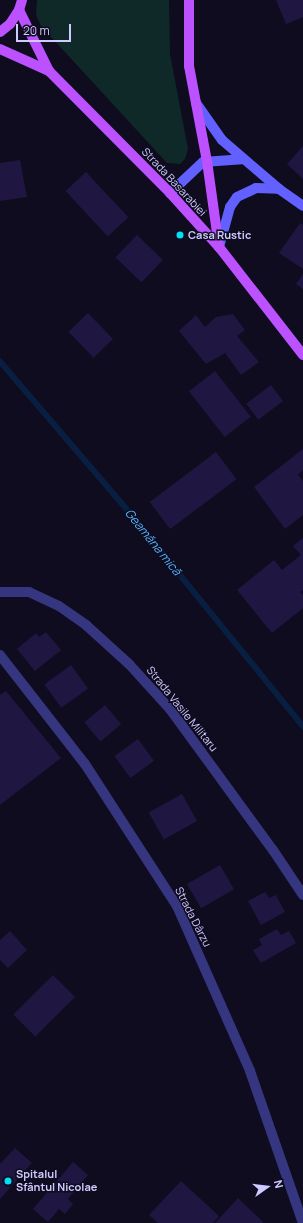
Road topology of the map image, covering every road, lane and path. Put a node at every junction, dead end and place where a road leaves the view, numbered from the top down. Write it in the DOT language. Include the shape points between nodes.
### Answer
graph roads {
  1 [pos="22,0"];
  2 [pos="189,0"];
  3 [pos="19,10"];
  4 [pos="0,32"];
  5 [pos="0,48"];
  6 [pos="49,71"];
  7 [pos="196,101"];
  8 [pos="242,159"];
  9 [pos="207,161"];
  10 [pos="278,189"];
  11 [pos="170,193"];
  12 [pos="303,206"];
  13 [pos="219,247"];
  14 [pos="303,355"];
  15 [pos="0,592"];
  16 [pos="0,655"];
  17 [pos="303,895"];
  18 [pos="303,1223"];
  1 -- 3 [label="main road"];
  2 -- 7 [label="main road" via="188,44"];
  3 -- 4 [label="main road" via="10,24"];
  3 -- 6 [label="main road"];
  5 -- 6 [label="main road"];
  6 -- 11 [label="main road, Strada Basarabiei"];
  7 -- 8 [label="street" via="217,134"];
  7 -- 9 [label="main road"];
  8 -- 9 [label="street"];
  8 -- 10 [label="street"];
  9 -- 11 [label="street" via="198,166"];
  9 -- 13 [label="main road"];
  10 -- 12 [label="street"];
  10 -- 13 [label="street" via="256,188 237,197 230,206"];
  11 -- 13 [label="main road, Strada Basarabiei"];
  13 -- 14 [label="main road, Strada Basarabiei"];
  15 -- 17 [label="street, Strada Vasile Militaru" via="30,592 59,606 129,664 193,740"];
  16 -- 18 [label="street, Strada Dârzu" via="86,764 177,906 250,1072"];
}
